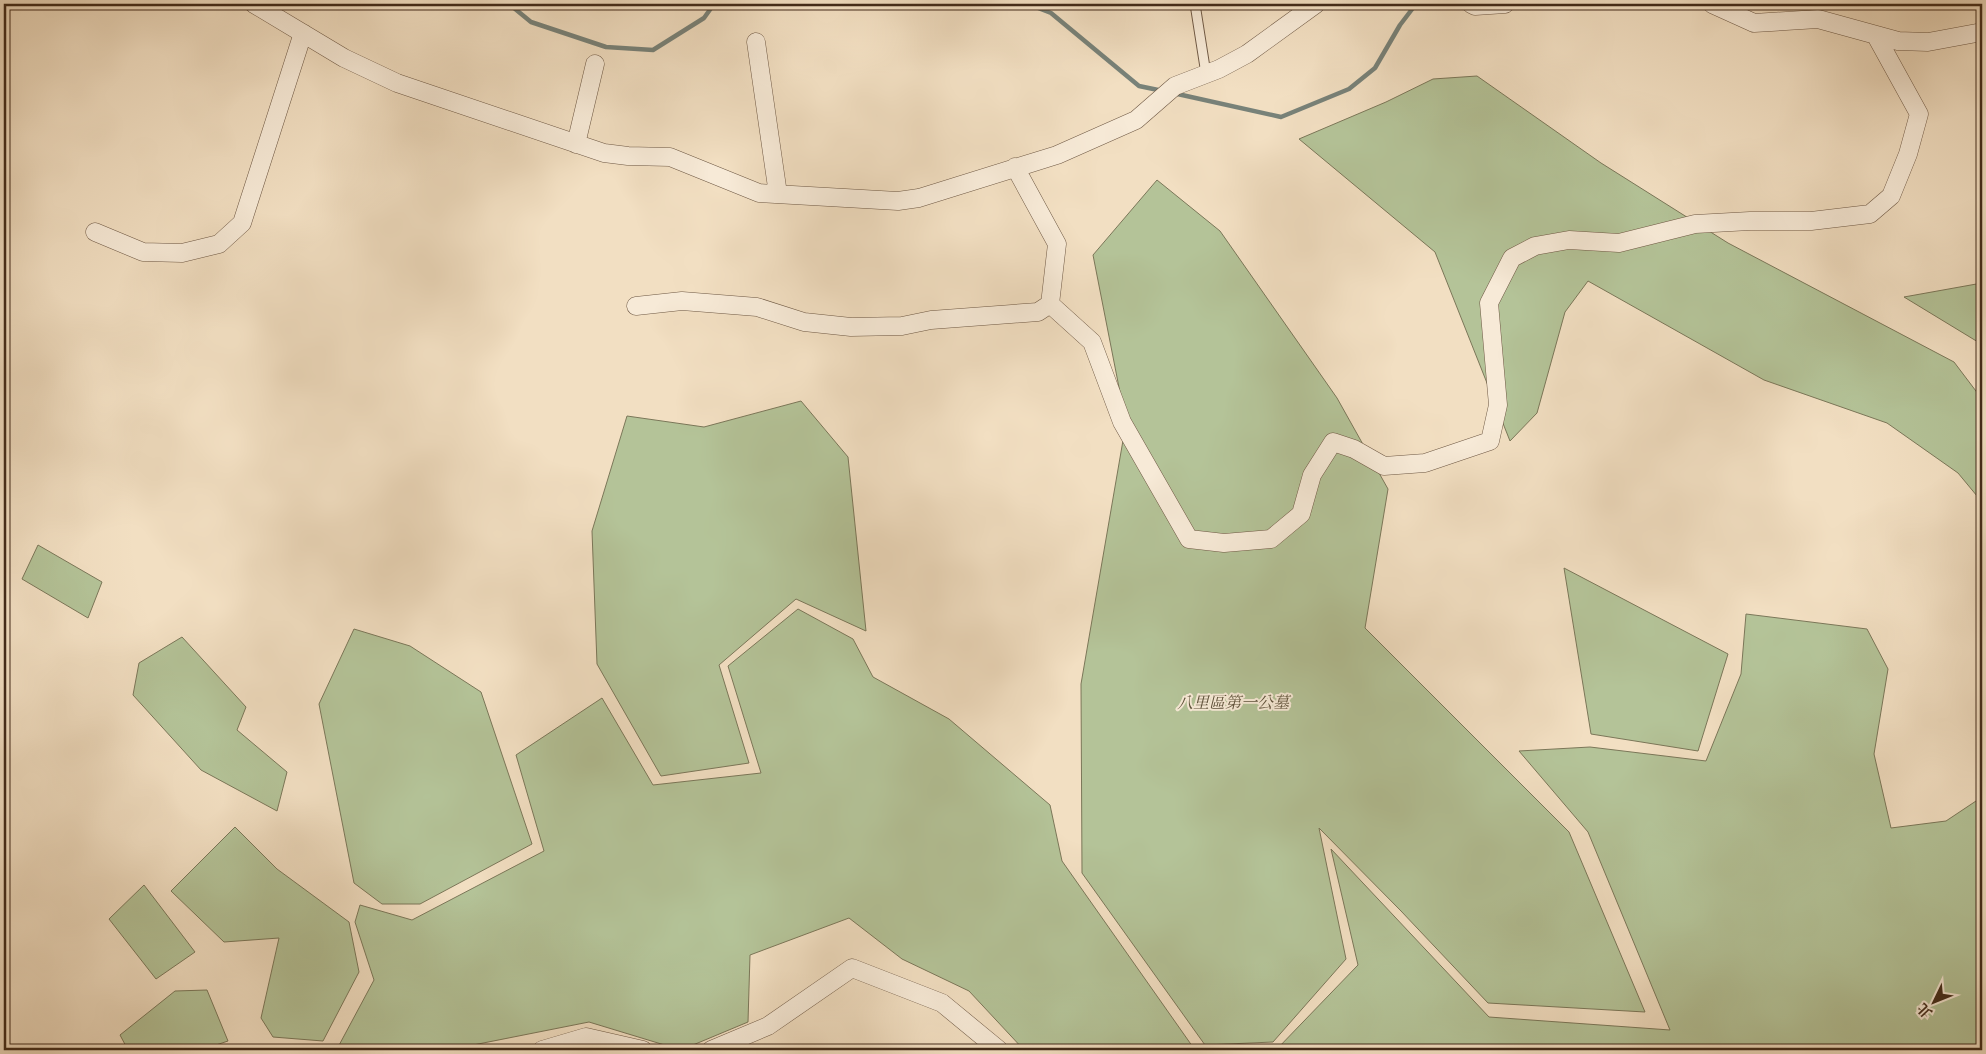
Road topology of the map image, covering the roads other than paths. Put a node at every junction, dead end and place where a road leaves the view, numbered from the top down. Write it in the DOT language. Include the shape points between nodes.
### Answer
graph roads {
  1 [pos="254,4"];
  2 [pos="1195,4"];
  3 [pos="1316,4"];
  4 [pos="1471,4"];
  5 [pos="1505,4"];
  6 [pos="1712,4"];
  7 [pos="1982,32"];
  8 [pos="303,33"];
  9 [pos="1876,36"];
  10 [pos="756,42"];
  11 [pos="595,64"];
  12 [pos="1206,74"];
  13 [pos="576,144"];
  14 [pos="1015,167"];
  15 [pos="778,194"];
  16 [pos="95,232"];
  17 [pos="1050,304"];
  18 [pos="636,306"];
  19 [pos="542,1050"];
  20 [pos="643,1050"];
  21 [pos="712,1050"];
  22 [pos="999,1050"];
  1 -- 8 [label="street"];
  2 -- 12 [label="lane"];
  3 -- 12 [label="street" via="1247,54"];
  4 -- 5 [label="street"];
  6 -- 9 [label="street" via="1754,22 1818,19"];
  7 -- 9 [label="street" via="1928,42"];
  8 -- 13 [label="street" via="344,58 397,82"];
  8 -- 16 [label="street" via="242,223 219,244 182,252 143,252"];
  9 -- 17 [label="street" via="1919,114 1908,154 1891,196 1870,214 1811,221 1695,224 1619,243 1570,240 1535,246 1512,258 1489,303 1498,405 1490,441 1425,463 1384,466 1354,449 1333,442 1312,475 1301,514 1271,539 1224,543 1189,539 1122,422 1092,342"];
  10 -- 15 [label="street"];
  11 -- 13 [label="street"];
  12 -- 14 [label="street" via="1175,86 1136,120 1057,155"];
  13 -- 15 [label="street" via="604,153 670,157 759,193"];
  14 -- 15 [label="street" via="898,201"];
  14 -- 17 [label="street" via="1057,244"];
  17 -- 18 [label="street" via="1038,312 931,320 902,326 851,327 804,322 757,307 682,301"];
  19 -- 20 [label="street" via="586,1037"];
  21 -- 22 [label="street" via="768,1026 852,968 942,1003"];
}
